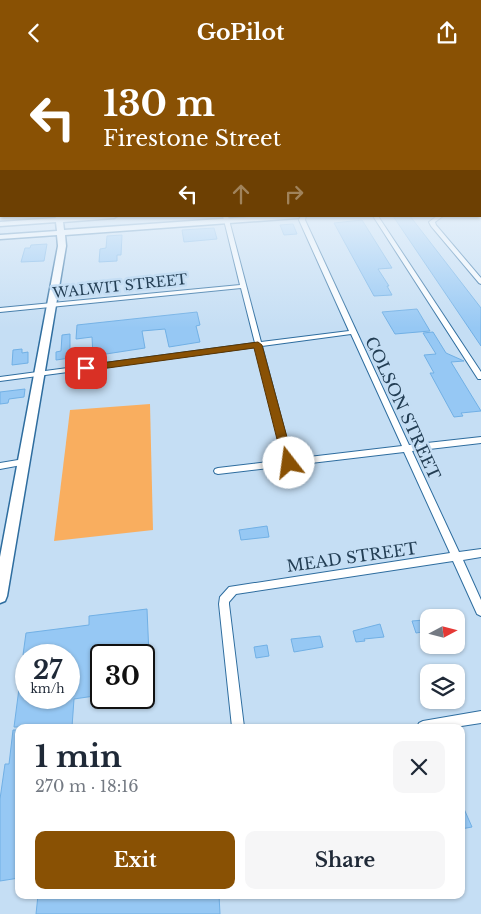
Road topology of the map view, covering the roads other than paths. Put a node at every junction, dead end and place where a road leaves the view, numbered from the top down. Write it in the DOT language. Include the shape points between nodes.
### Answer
graph roads {
  1 [pos="62,249"];
  2 [pos="233,249"];
  3 [pos="315,249"];
  4 [pos="396,249"];
  5 [pos="453,249"];
  6 [pos="481,282"];
  7 [pos="243,287"];
  8 [pos="51,305"];
  9 [pos="0,311"];
  10 [pos="353,333"];
  11 [pos="258,345"];
  12 [pos="39,374"];
  13 [pos="481,377"];
  14 [pos="0,379"];
  15 [pos="481,440"];
  16 [pos="406,448"];
  17 [pos="24,462"];
  18 [pos="289,463"];
  19 [pos="0,466"];
  20 [pos="218,471"];
  21 [pos="481,553"];
  22 [pos="457,557"];
  23 [pos="2,571"];
  24 [pos="0,596"];
  25 [pos="481,611"];
  26 [pos="481,717"];
  27 [pos="238,724"];
  28 [pos="440,724"];
  1 -- 8 [label="street"];
  2 -- 7 [label="street"];
  3 -- 10 [label="street, COLSON STREET"];
  4 -- 13 [label="street"];
  5 -- 6 [label="street"];
  7 -- 8 [label="street, WALWIT STREET"];
  7 -- 11 [label="street"];
  8 -- 9 [label="street, WALWIT STREET"];
  8 -- 12 [label="street"];
  10 -- 11 [label="street"];
  10 -- 16 [label="street, COLSON STREET"];
  11 -- 12 [label="street"];
  11 -- 18 [label="street"];
  12 -- 14 [label="street"];
  12 -- 17 [label="street"];
  15 -- 16 [label="street"];
  16 -- 18 [label="street"];
  16 -- 22 [label="street, COLSON STREET"];
  17 -- 19 [label="street"];
  17 -- 23 [label="street"];
  18 -- 20 [label="street"];
  21 -- 22 [label="street, MEAD STREET"];
  22 -- 25 [label="street, COLSON STREET"];
  22 -- 27 [label="street, MEAD STREET" via="237,588 228,594 224,604"];
  23 -- 24 [label="street"];
  26 -- 28 [label="street"];
}
